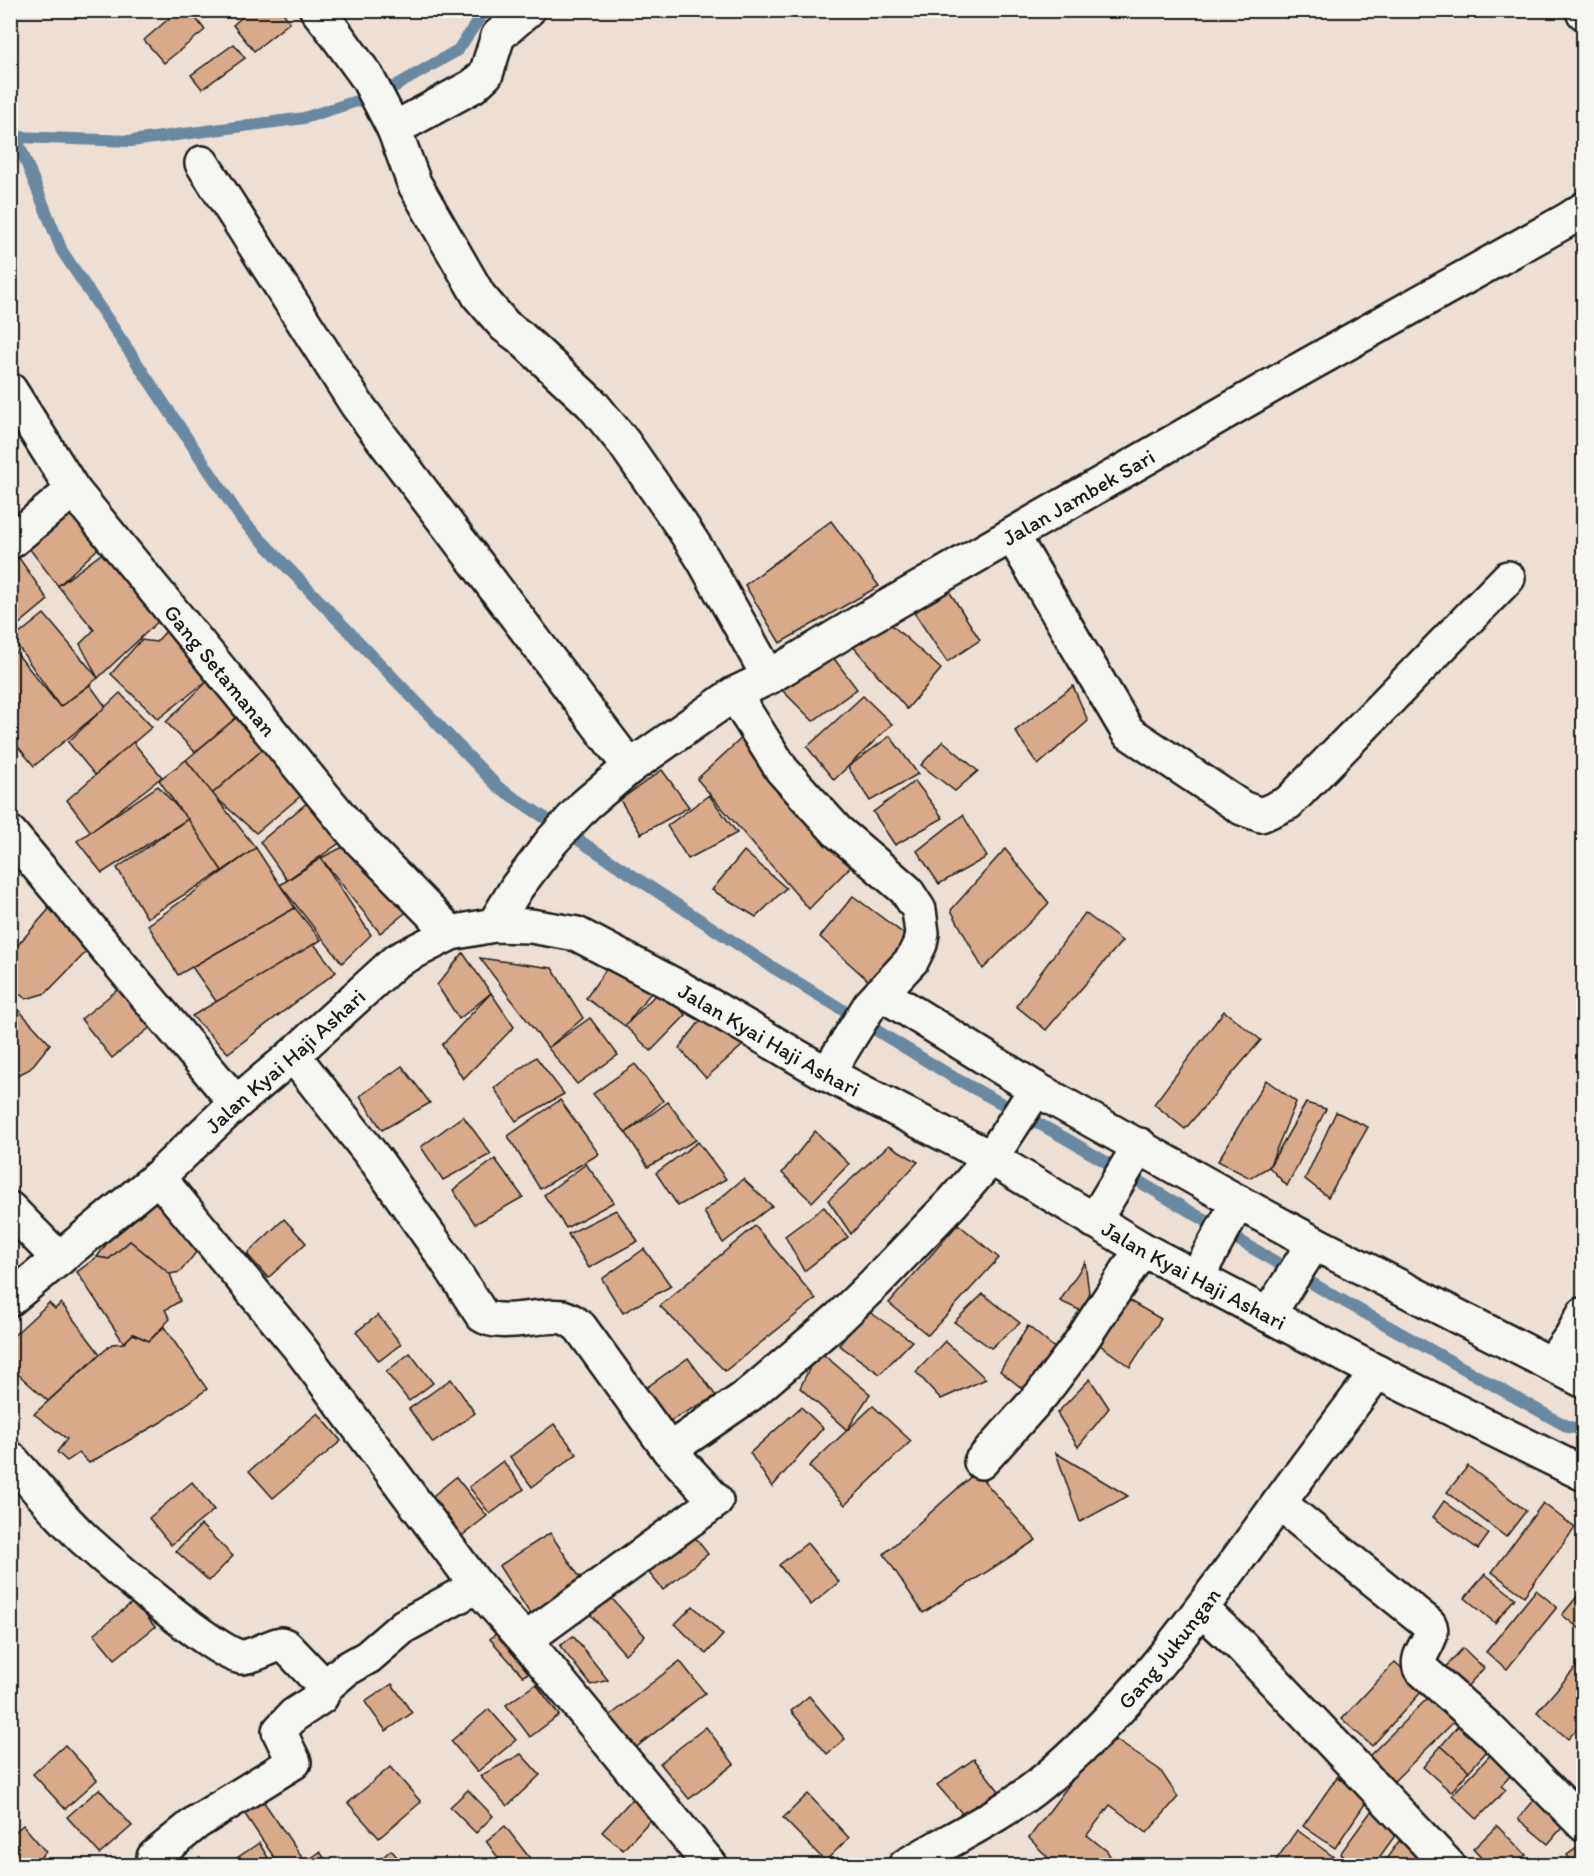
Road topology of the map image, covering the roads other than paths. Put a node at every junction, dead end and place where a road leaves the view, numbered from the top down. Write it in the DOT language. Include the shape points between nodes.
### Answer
graph roads {
  1 [pos="317,10"];
  2 [pos="528,10"];
  3 [pos="391,124"];
  4 [pos="202,163"];
  5 [pos="1584,209"];
  6 [pos="10,390"];
  7 [pos="73,490"];
  8 [pos="1012,535"];
  9 [pos="10,542"];
  10 [pos="1508,578"];
  11 [pos="770,677"];
  12 [pos="734,694"];
  13 [pos="630,767"];
  14 [pos="10,832"];
  15 [pos="494,925"];
  16 [pos="451,933"];
  17 [pos="876,999"];
  18 [pos="293,1055"];
  19 [pos="833,1063"];
  20 [pos="1036,1089"];
  21 [pos="236,1103"];
  22 [pos="1140,1145"];
  23 [pos="997,1149"];
  24 [pos="158,1177"];
  25 [pos="1238,1202"];
  26 [pos="1101,1208"];
  27 [pos="10,1209"];
  28 [pos="1314,1243"];
  29 [pos="1142,1249"];
  30 [pos="59,1259"];
  31 [pos="1204,1266"];
  32 [pos="10,1299"];
  33 [pos="1275,1303"];
  34 [pos="1584,1314"];
  35 [pos="1551,1364"];
  36 [pos="1377,1372"];
  37 [pos="1584,1381"];
  38 [pos="669,1450"];
  39 [pos="10,1458"];
  40 [pos="981,1462"];
  41 [pos="1584,1474"];
  42 [pos="1279,1503"];
  43 [pos="477,1586"];
  44 [pos="1202,1610"];
  45 [pos="525,1640"];
  46 [pos="325,1687"];
  47 [pos="1584,1825"];
  48 [pos="157,1866"];
  49 [pos="711,1866"];
  50 [pos="905,1866"];
  51 [pos="1449,1866"];
  1 -- 3 [label="street" via="367,77"];
  2 -- 3 [label="street" via="498,36 486,74 473,86"];
  3 -- 11 [label="street" via="414,183 479,296 505,326 592,404 624,442 692,542"];
  4 -- 13 [label="street" via="357,405"];
  5 -- 8 [label="street, Jalan Jambek Sari"];
  6 -- 7 [label="street, Gang Setamanan"];
  7 -- 9 [label="street"];
  7 -- 16 [label="street, Gang Setamanan" via="357,837"];
  8 -- 10 [label="street" via="1128,732 1242,807 1261,815 1288,803"];
  8 -- 11 [label="street, Jalan Jambek Sari"];
  11 -- 12 [label="street, Jalan Jambek Sari"];
  12 -- 13 [label="street, Jalan Jambek Sari"];
  12 -- 17 [label="street" via="782,770 837,831 906,890 920,910 920,944 912,960"];
  13 -- 15 [label="street, Jalan Jambek Sari" via="585,805 552,841"];
  14 -- 21 [label="street"];
  15 -- 16 [label="street, Jalan Kyai Haji Ashari"];
  15 -- 19 [label="street, Jalan Kyai Haji Ashari" via="577,934"];
  16 -- 18 [label="street, Jalan Kyai Haji Ashari" via="396,961"];
  17 -- 19 [label="street"];
  17 -- 20 [label="street"];
  18 -- 21 [label="street, Jalan Kyai Haji Ashari"];
  18 -- 38 [label="street" via="378,1163 482,1315 501,1320 562,1317 580,1327"];
  19 -- 23 [label="street, Jalan Kyai Haji Ashari"];
  20 -- 22 [label="street"];
  20 -- 23 [label="street"];
  21 -- 24 [label="street, Jalan Kyai Haji Ashari"];
  22 -- 25 [label="street"];
  22 -- 26 [label="street"];
  23 -- 26 [label="street, Jalan Kyai Haji Ashari"];
  23 -- 38 [label="street" via="953,1202 838,1319 749,1395"];
  24 -- 30 [label="street, Jalan Kyai Haji Ashari"];
  24 -- 43 [label="street" via="298,1346"];
  25 -- 28 [label="street"];
  25 -- 31 [label="street"];
  26 -- 29 [label="street, Jalan Kyai Haji Ashari"];
  27 -- 30 [label="street"];
  28 -- 33 [label="street"];
  28 -- 35 [label="street"];
  29 -- 31 [label="street, Jalan Kyai Haji Ashari"];
  29 -- 40 [label="street" via="1063,1367"];
  30 -- 32 [label="street, Jalan Kyai Haji Ashari"];
  31 -- 33 [label="street, Jalan Kyai Haji Ashari"];
  33 -- 36 [label="street, Jalan Kyai Haji Ashari"];
  34 -- 35 [label="street"];
  35 -- 37 [label="street"];
  36 -- 41 [label="street, Jalan Kyai Haji Ashari"];
  36 -- 42 [label="street, Gang Jukungan"];
  38 -- 45 [label="street" via="716,1501"];
  39 -- 46 [label="street" via="84,1539 212,1643 242,1657 281,1644"];
  42 -- 44 [label="street, Gang Jukungan"];
  42 -- 47 [label="street" via="1430,1624 1432,1632 1419,1660 1420,1668 1490,1730"];
  43 -- 45 [label="street"];
  43 -- 46 [label="street" via="405,1626"];
  44 -- 50 [label="street, Gang Jukungan" via="1088,1742 1040,1785"];
  44 -- 51 [label="street" via="1242,1647"];
  45 -- 49 [label="street"];
  46 -- 48 [label="street" via="321,1697 279,1731 294,1762 197,1822 154,1857"];
}
